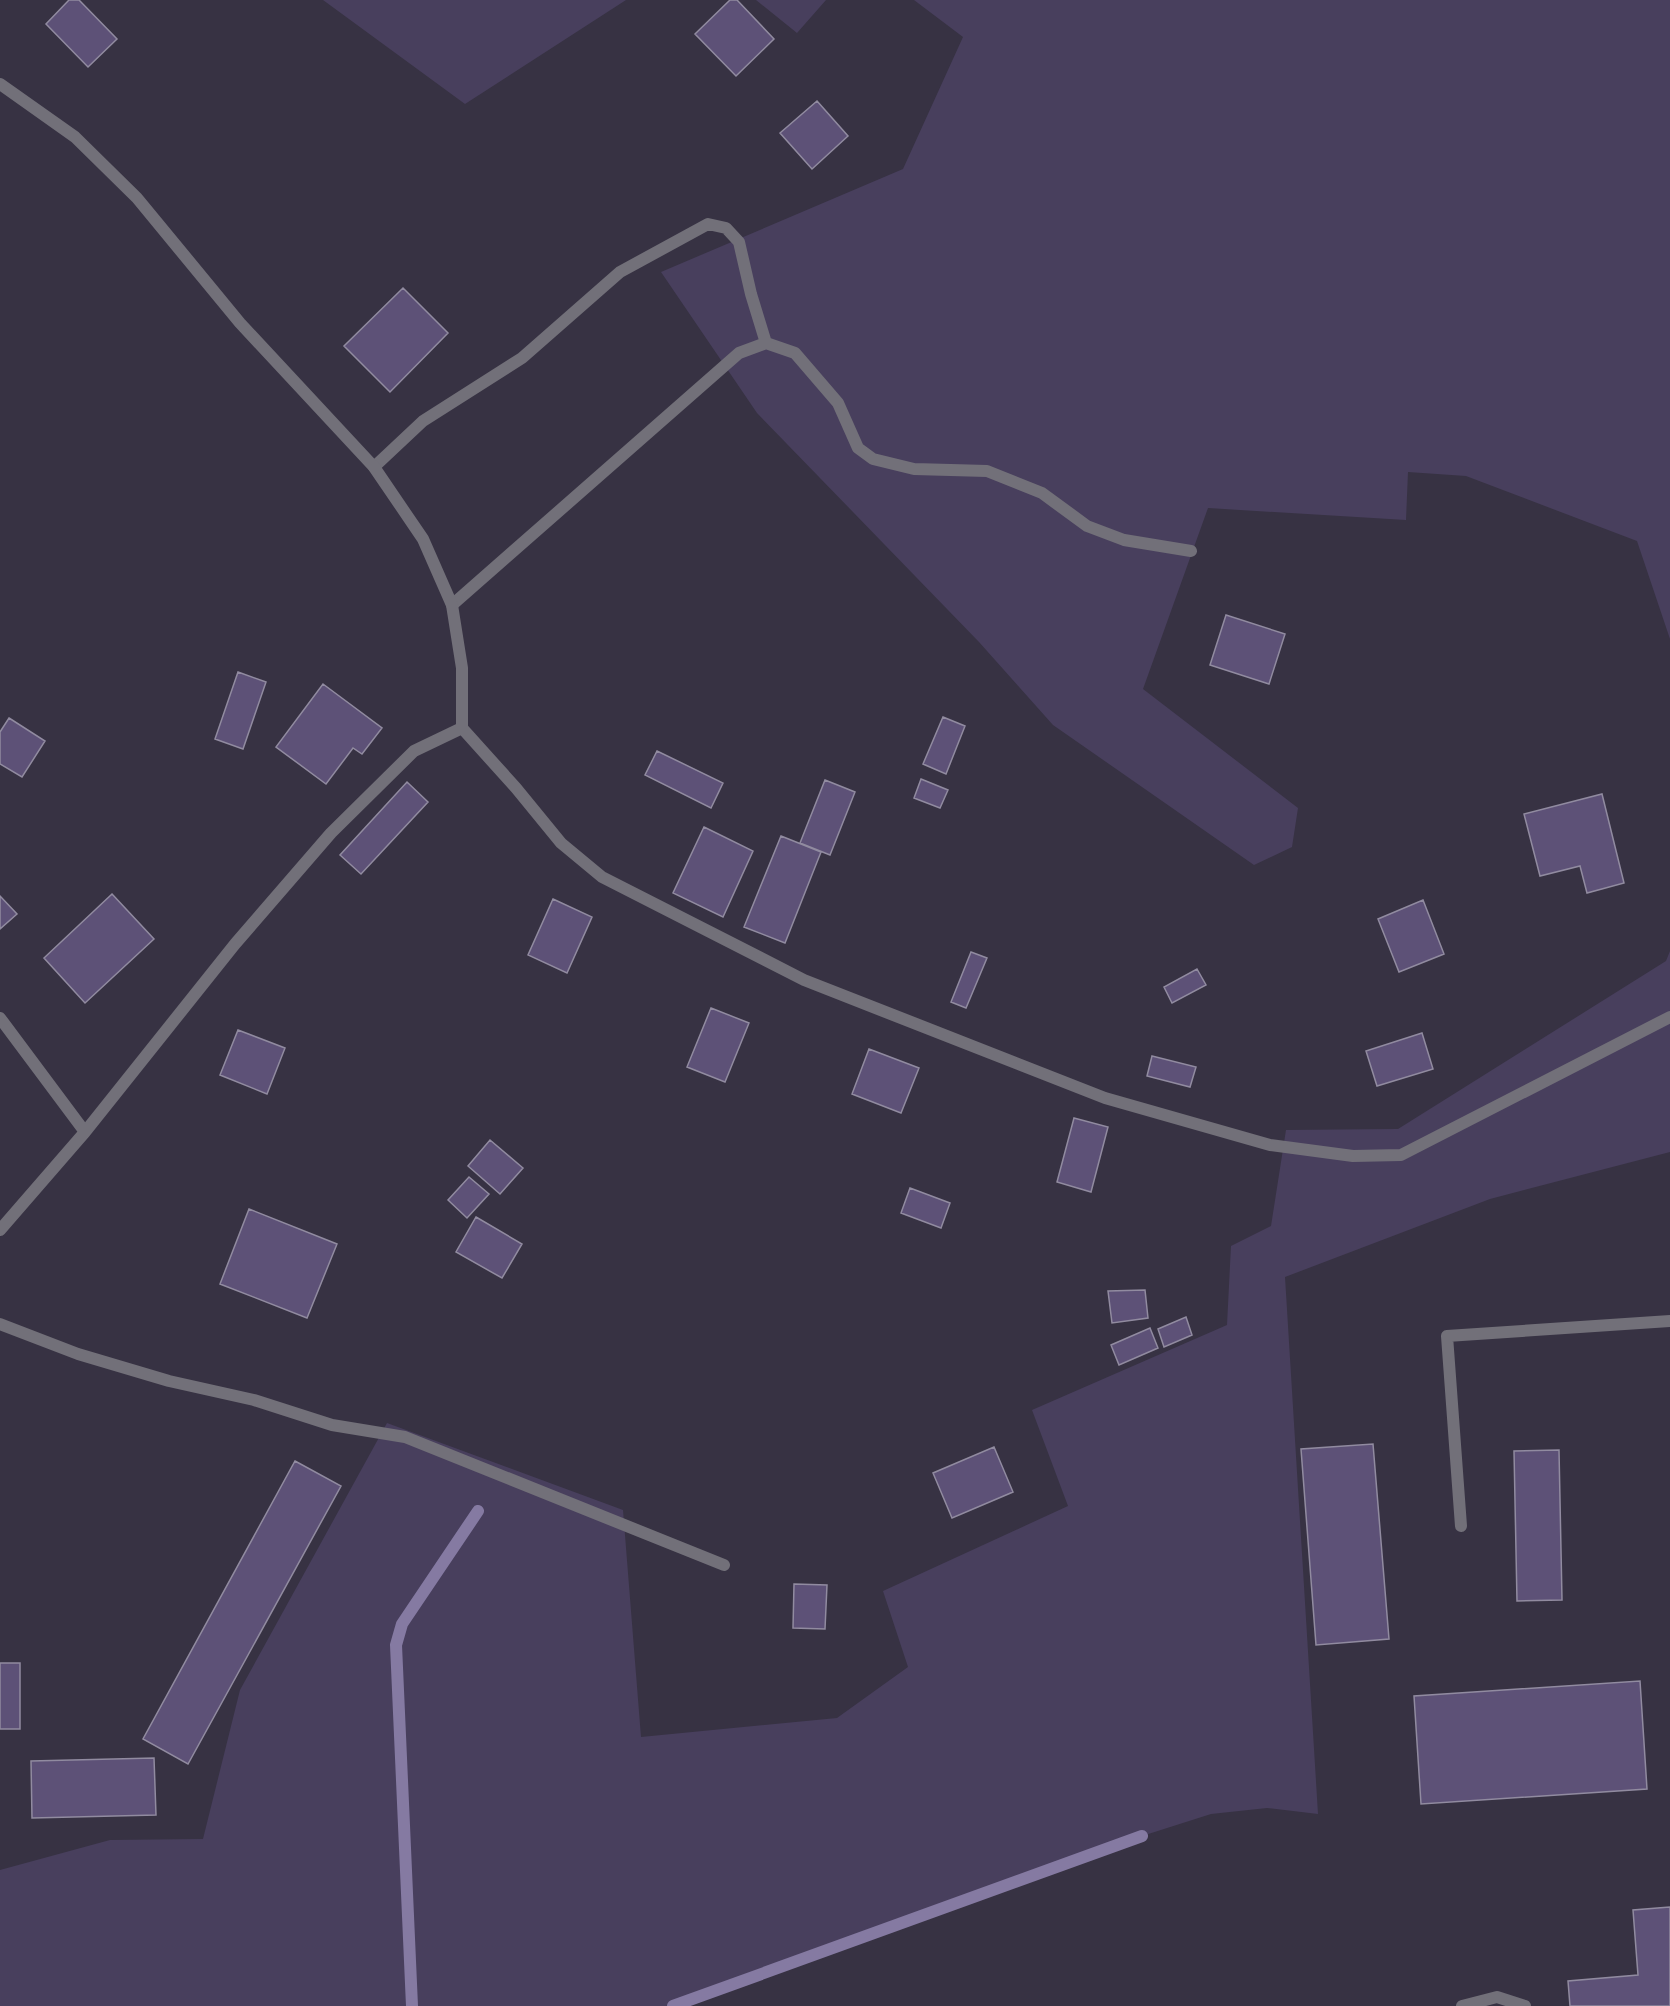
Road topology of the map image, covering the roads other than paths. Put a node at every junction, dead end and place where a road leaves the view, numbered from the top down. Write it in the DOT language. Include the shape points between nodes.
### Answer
graph roads {
  1 [pos="0,84"];
  2 [pos="766,343"];
  3 [pos="374,467"];
  4 [pos="1191,551"];
  5 [pos="452,605"];
  6 [pos="462,728"];
  7 [pos="1670,1017"];
  8 [pos="0,1018"];
  9 [pos="85,1132"];
  10 [pos="0,1230"];
  11 [pos="1670,1322"];
  12 [pos="0,1324"];
  13 [pos="1461,1526"];
  14 [pos="724,1565"];
  15 [pos="1462,2006"];
  16 [pos="1525,2006"];
  1 -- 3 [label="street" via="75,137 137,198 240,323"];
  2 -- 3 [label="street" via="739,242 726,228 708,225 620,272 522,358 423,422"];
  2 -- 4 [label="street" via="795,353 838,403 858,448 873,459 914,469 987,471 1042,493 1087,526 1124,540"];
  2 -- 5 [label="street" via="739,353"];
  3 -- 5 [label="street" via="423,539"];
  5 -- 6 [label="street" via="462,669"];
  6 -- 7 [label="street" via="561,843 602,877 804,980 1105,1098 1270,1145 1353,1156 1401,1155"];
  6 -- 9 [label="street" via="414,751 331,833 235,944"];
  8 -- 9 [label="street"];
  9 -- 10 [label="street"];
  11 -- 13 [label="street" via="1448,1336"];
  12 -- 14 [label="street" via="78,1354 169,1381 254,1400 332,1425 405,1437"];
  15 -- 16 [label="street" via="1497,1998"];
}
